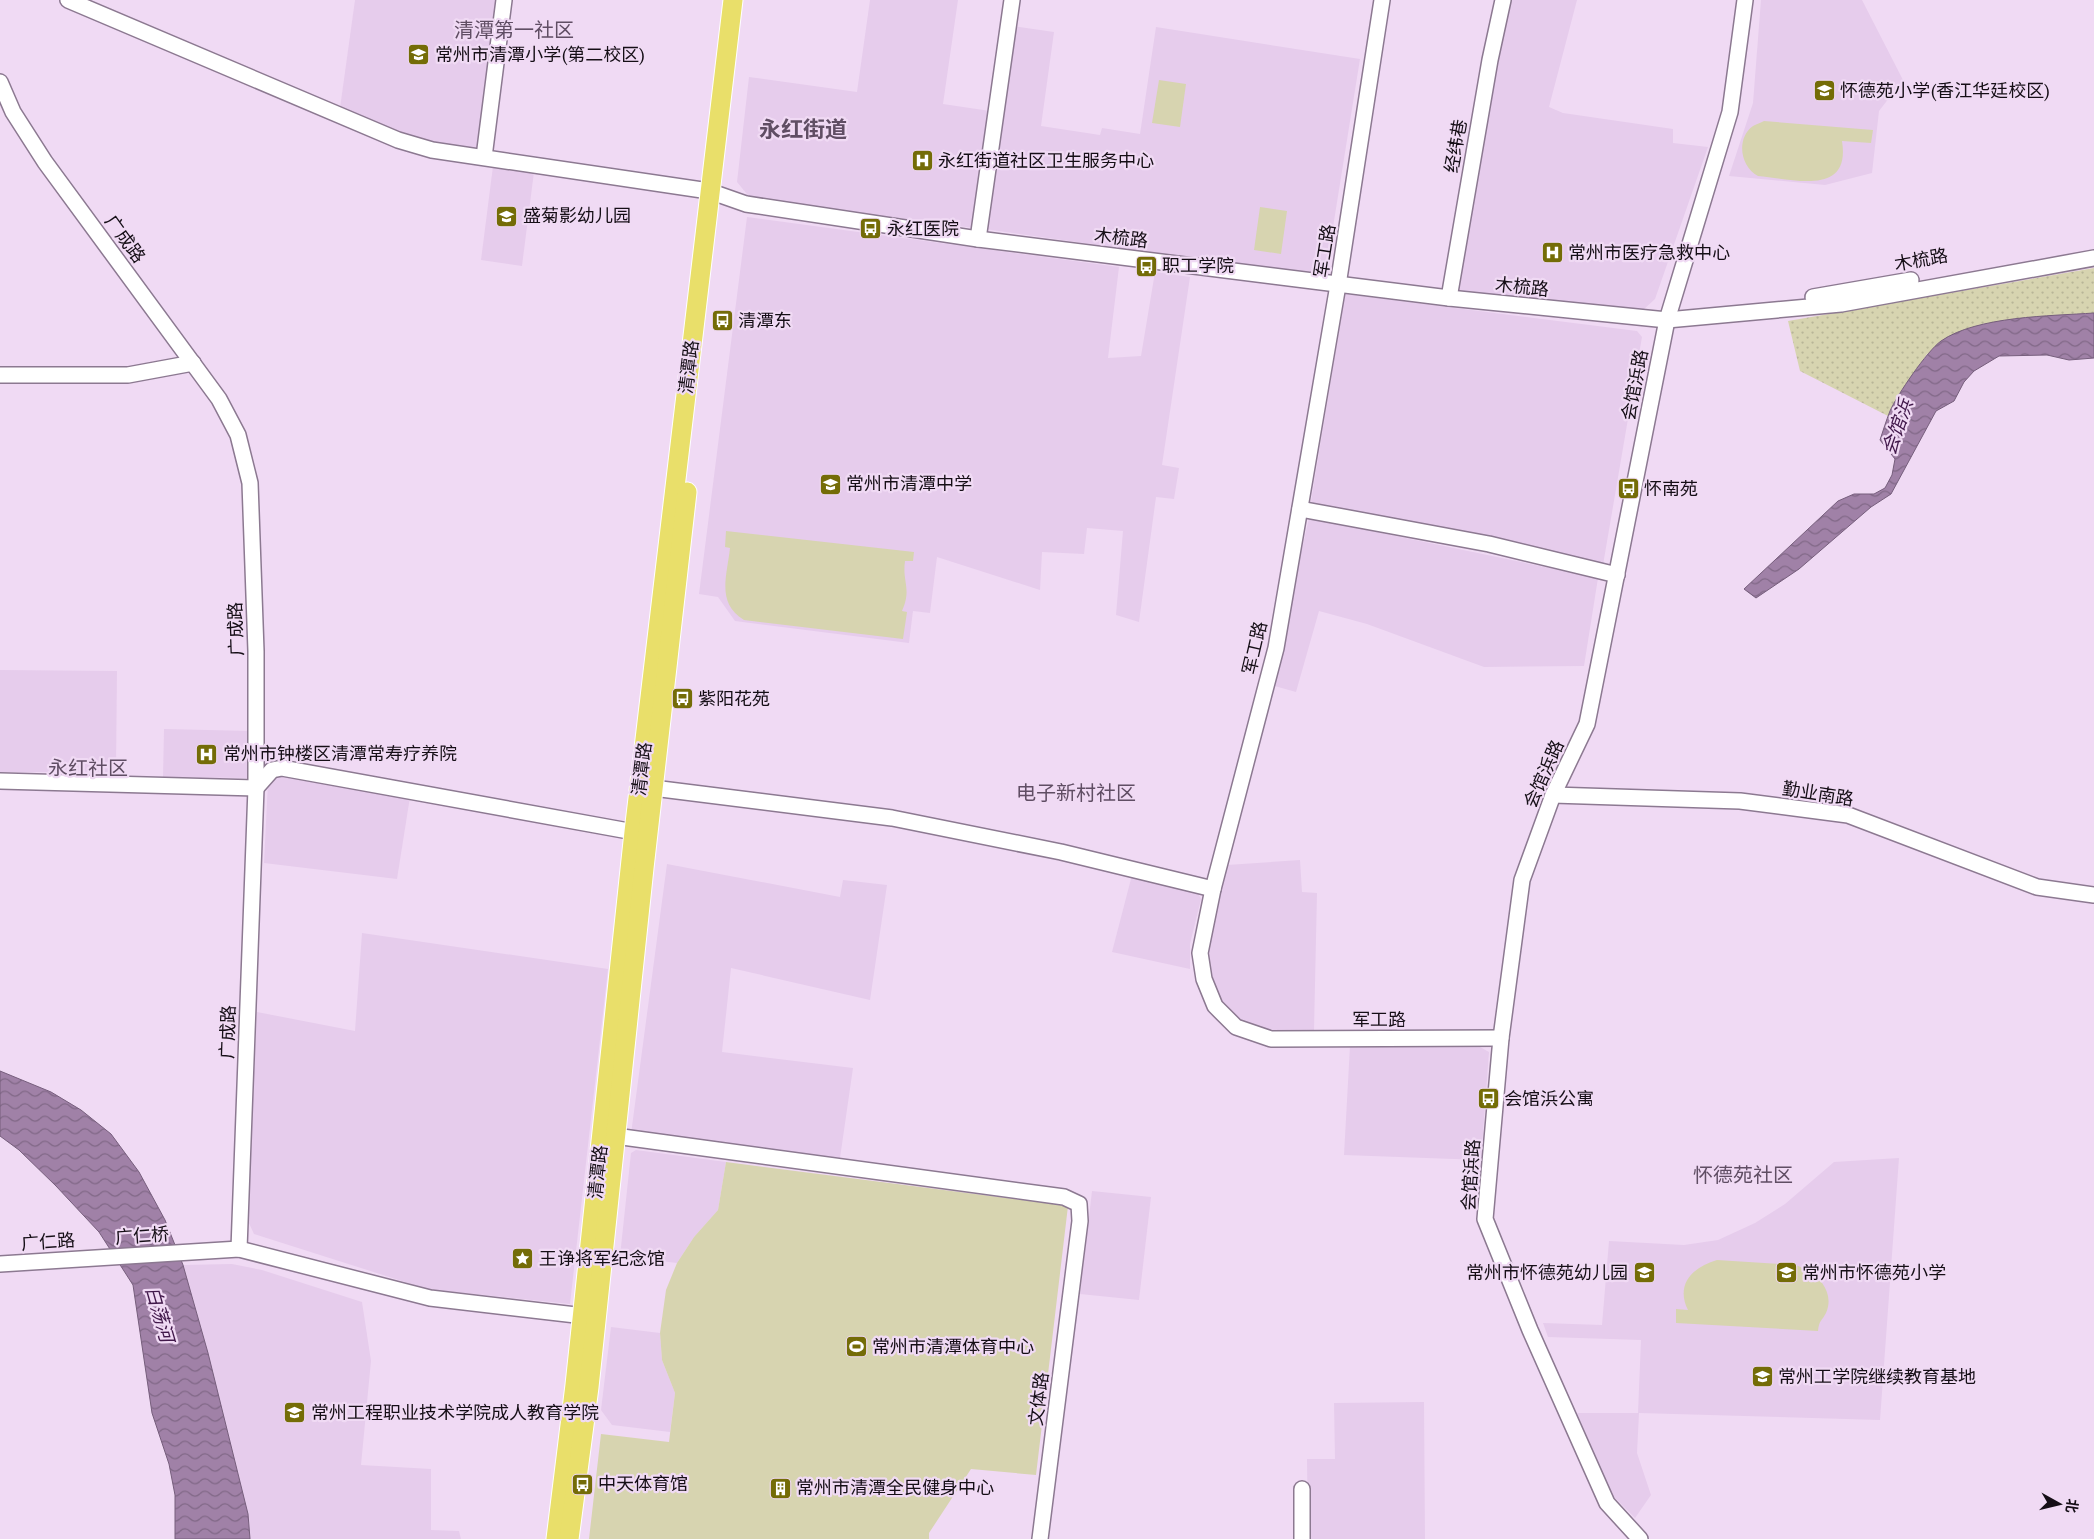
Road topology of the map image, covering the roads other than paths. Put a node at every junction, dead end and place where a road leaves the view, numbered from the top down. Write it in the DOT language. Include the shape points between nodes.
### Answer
graph roads {
  1 [pos="68,0"];
  2 [pos="504,0"];
  3 [pos="733,0"];
  4 [pos="746,0"];
  5 [pos="1012,0"];
  6 [pos="1382,0"];
  7 [pos="1502,0"];
  8 [pos="1745,0"];
  9 [pos="0,82"];
  10 [pos="484,157"];
  11 [pos="715,193"];
  12 [pos="978,239"];
  13 [pos="2094,248"];
  14 [pos="2094,258"];
  15 [pos="1338,285"];
  16 [pos="1449,298"];
  17 [pos="1667,320"];
  18 [pos="193,363"];
  19 [pos="0,375"];
  20 [pos="1300,509"];
  21 [pos="1617,575"];
  22 [pos="0,780"];
  23 [pos="256,788"];
  24 [pos="653,788"];
  25 [pos="1553,795"];
  26 [pos="634,832"];
  27 [pos="1213,889"];
  28 [pos="2094,895"];
  29 [pos="1501,1038"];
  30 [pos="615,1136"];
  31 [pos="239,1249"];
  32 [pos="99,1258"];
  33 [pos="0,1264"];
  34 [pos="589,1317"];
  35 [pos="1302,1489"];
  36 [pos="556,1539"];
  37 [pos="570,1539"];
  38 [pos="1040,1539"];
  39 [pos="1302,1539"];
  40 [pos="1640,1539"];
  1 -- 10 [label="street, 木梳路" via="398,140 432,150"];
  2 -- 10 [label="street"];
  3 -- 11 [label="main road, 清潭路"];
  4 -- 11 [label="main road, 清潭路"];
  5 -- 12 [label="street"];
  6 -- 15 [label="street, 军工路"];
  7 -- 16 [label="street, 经纬巷"];
  8 -- 17 [label="street, 会馆浜路" via="1730,112"];
  9 -- 18 [label="street, 广成路" via="13,112 45,162"];
  10 -- 11 [label="street, 木梳路"];
  11 -- 12 [label="street, 木梳路" via="746,204"];
  11 -- 24 [label="main road, 清潭路"];
  11 -- 26 [label="main road, 清潭路"];
  12 -- 15 [label="street, 木梳路"];
  13 -- 17 [label="street, 木梳路" via="1802,299 1686,311"];
  14 -- 17 [label="street, 木梳路" via="1842,304"];
  15 -- 16 [label="street, 木梳路"];
  15 -- 20 [label="street, 军工路"];
  16 -- 17 [label="street, 木梳路"];
  17 -- 21 [label="street, 会馆浜路"];
  18 -- 19 [label="street" via="128,375"];
  18 -- 23 [label="street, 广成路" via="219,399 238,435 250,484 256,651"];
  20 -- 21 [label="street" via="1489,544"];
  20 -- 27 [label="street, 军工路" via="1276,648"];
  21 -- 25 [label="street, 会馆浜路" via="1587,724"];
  22 -- 23 [label="street"];
  23 -- 26 [label="street" via="272,770 282,768"];
  23 -- 31 [label="street, 广成路"];
  24 -- 27 [label="street" via="892,818 1061,852"];
  24 -- 30 [label="main road, 清潭路"];
  25 -- 28 [label="street, 勤业南路" via="1740,801 1848,815 2036,887"];
  25 -- 29 [label="street, 会馆浜路" via="1522,880"];
  26 -- 34 [label="main road, 清潭路"];
  27 -- 29 [label="street, 军工路" via="1200,953 1204,979 1215,1006 1236,1027 1270,1040"];
  29 -- 40 [label="street, 会馆浜路" via="1485,1219 1607,1503"];
  30 -- 34 [label="main road, 清潭路"];
  30 -- 38 [label="street, 文体路" via="1064,1197 1079,1204 1080,1221"];
  31 -- 32 [label="street, 广仁桥"];
  31 -- 34 [label="street, 广仁桥" via="430,1298"];
  32 -- 33 [label="street, 广仁路"];
  34 -- 36 [label="main road, 清潭路"];
  34 -- 37 [label="main road, 清潭路"];
  35 -- 39 [label="street"];
}
